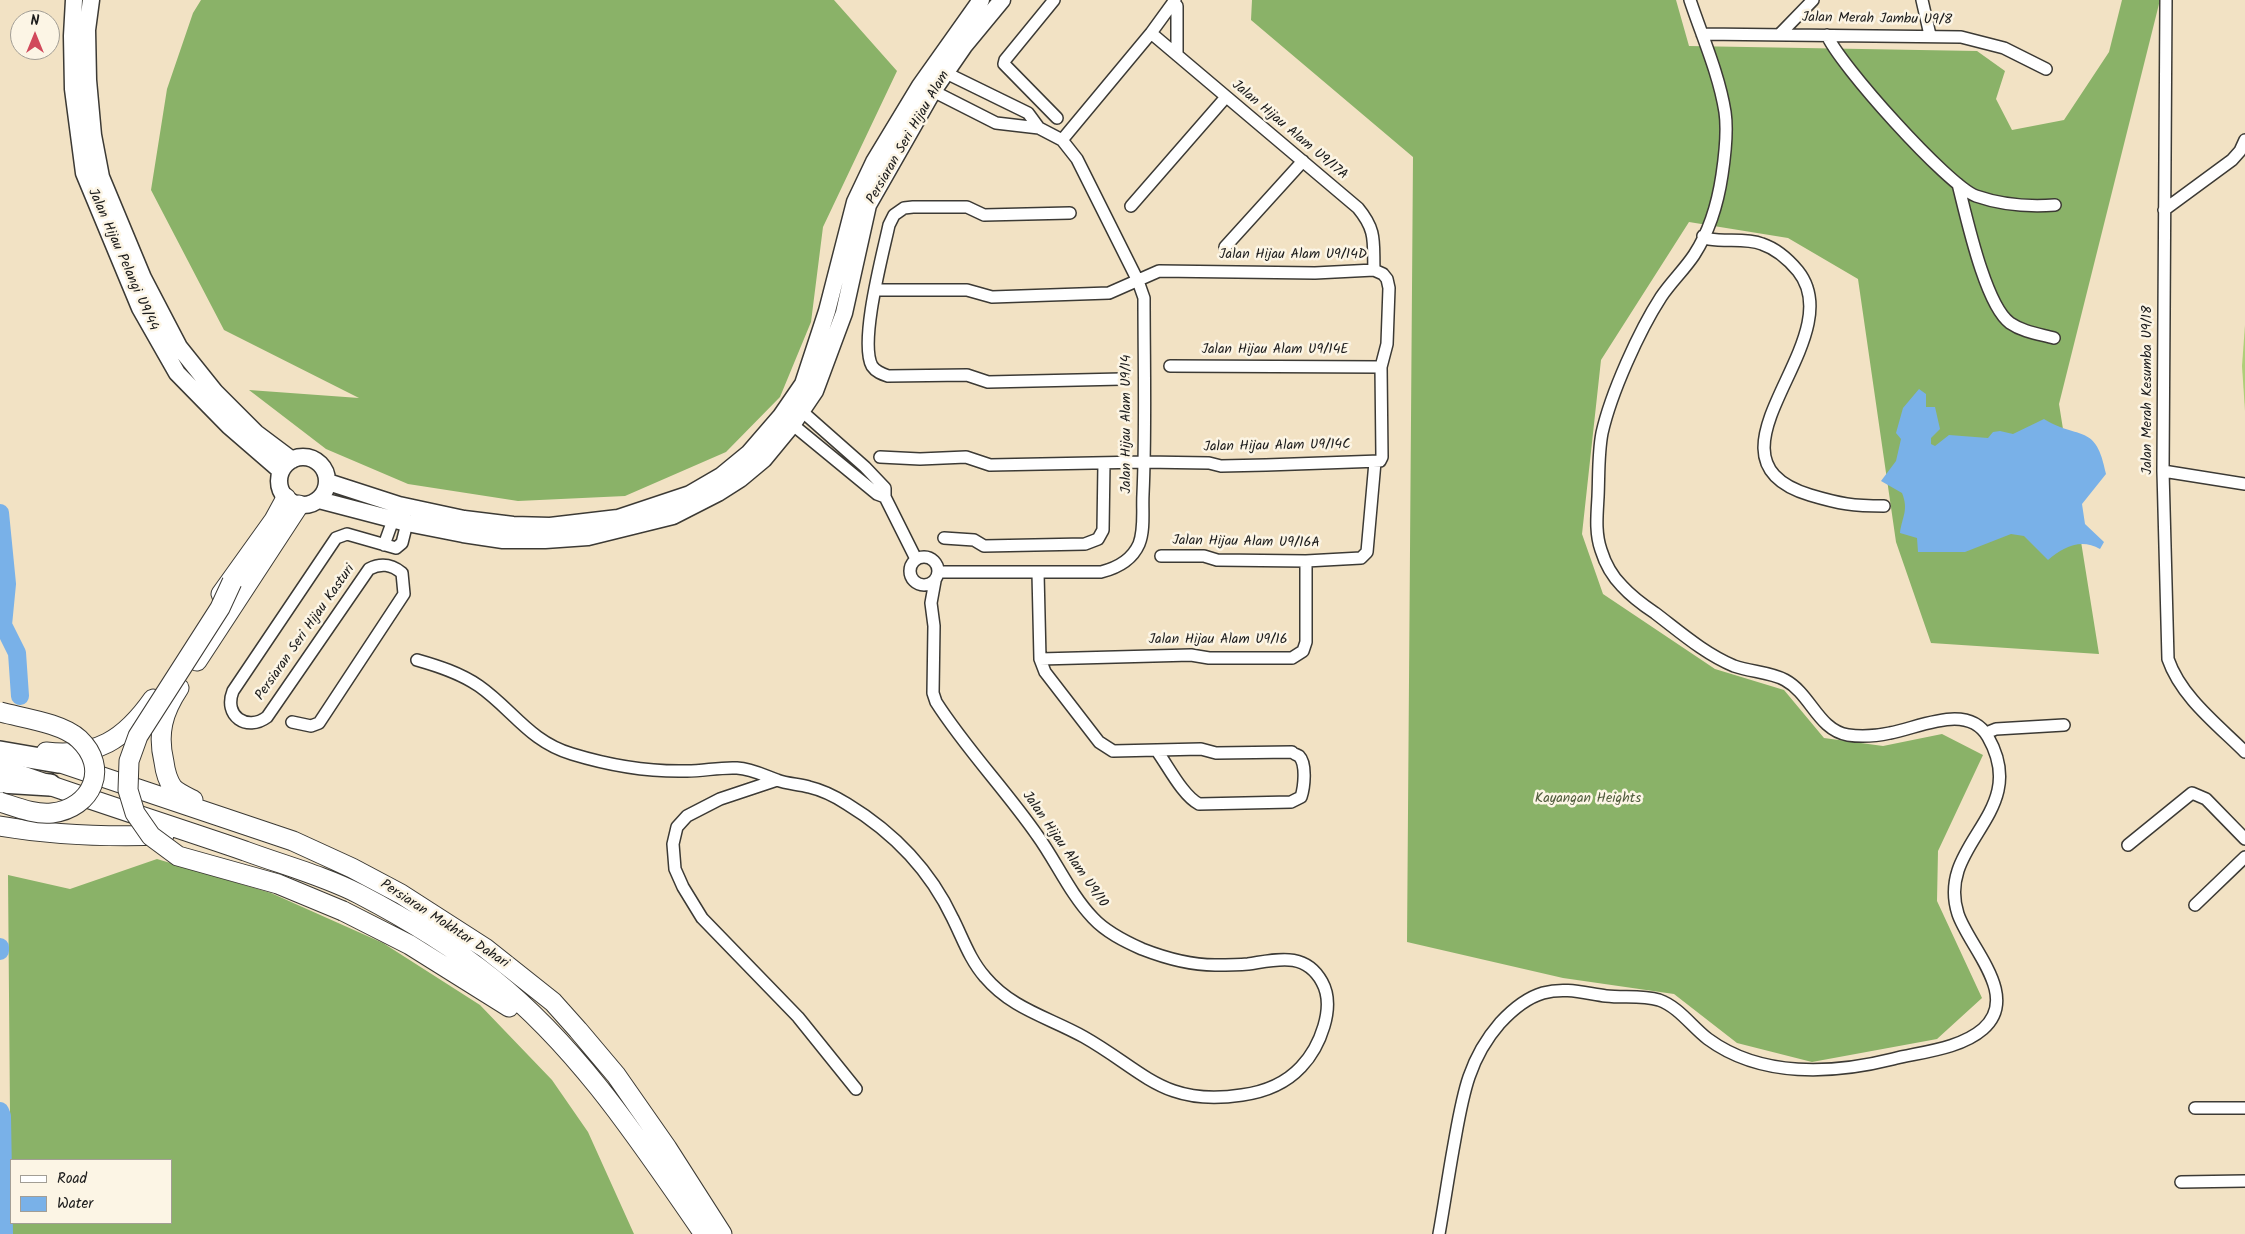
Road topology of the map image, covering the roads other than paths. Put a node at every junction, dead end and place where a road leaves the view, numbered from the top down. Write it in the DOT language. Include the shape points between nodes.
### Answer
graph roads {
  1 [pos="74,0"];
  2 [pos="92,0"];
  3 [pos="981,0"];
  4 [pos="1002,0"];
  5 [pos="1054,0"];
  6 [pos="1690,0"];
  7 [pos="1813,0"];
  8 [pos="1922,0"];
  9 [pos="2166,0"];
  10 [pos="1174,1"];
  11 [pos="1150,33"];
  12 [pos="1702,34"];
  13 [pos="1780,34"];
  14 [pos="1827,35"];
  15 [pos="1930,35"];
  16 [pos="1177,55"];
  17 [pos="939,69"];
  18 [pos="2046,69"];
  19 [pos="927,88"];
  20 [pos="1226,97"];
  21 [pos="1057,118"];
  22 [pos="1039,128"];
  23 [pos="1062,140"];
  24 [pos="2245,140"];
  25 [pos="1302,162"];
  26 [pos="1958,184"];
  27 [pos="2055,205"];
  28 [pos="1131,206"];
  29 [pos="2164,210"];
  30 [pos="1070,213"];
  31 [pos="1703,236"];
  32 [pos="1225,247"];
  33 [pos="1374,270"];
  34 [pos="1138,281"];
  35 [pos="874,290"];
  36 [pos="2054,338"];
  37 [pos="1170,366"];
  38 [pos="1381,367"];
  39 [pos="1122,379"];
  40 [pos="792,414"];
  41 [pos="880,457"];
  42 [pos="1377,461"];
  43 [pos="1144,462"];
  44 [pos="1104,463"];
  45 [pos="286,465"];
  46 [pos="2163,471"];
  47 [pos="328,482"];
  48 [pos="2245,484"];
  49 [pos="885,498"];
  50 [pos="319,500"];
  51 [pos="292,502"];
  52 [pos="1884,506"];
  53 [pos="400,522"];
  54 [pos="944,538"];
  55 [pos="384,545"];
  56 [pos="1161,556"];
  57 [pos="1360,558"];
  58 [pos="916,559"];
  59 [pos="1306,561"];
  60 [pos="1038,572"];
  61 [pos="937,576"];
  62 [pos="232,582"];
  63 [pos="916,583"];
  64 [pos="931,603"];
  65 [pos="1040,659"];
  66 [pos="417,660"];
  67 [pos="0,712"];
  68 [pos="292,722"];
  69 [pos="2064,725"];
  70 [pos="1986,733"];
  71 [pos="0,743"];
  72 [pos="10,751"];
  73 [pos="1157,751"];
  74 [pos="2245,752"];
  75 [pos="58,762"];
  76 [pos="0,768"];
  77 [pos="777,780"];
  78 [pos="0,782"];
  79 [pos="50,786"];
  80 [pos="0,802"];
  81 [pos="216,814"];
  82 [pos="0,826"];
  83 [pos="212,840"];
  84 [pos="2245,840"];
  85 [pos="2128,844"];
  86 [pos="2245,857"];
  87 [pos="2195,905"];
  88 [pos="563,1045"];
  89 [pos="856,1089"];
  90 [pos="2195,1108"];
  91 [pos="2245,1108"];
  92 [pos="2245,1181"];
  93 [pos="2181,1182"];
  94 [pos="689,1212"];
  95 [pos="690,1234"];
  96 [pos="704,1234"];
  97 [pos="722,1234"];
  98 [pos="1438,1234"];
  1 -- 45 [label="street, Jalan Hijau Pelangi U9/44" via="73,89 84,173 140,308 177,373 229,426"];
  2 -- 45 [label="street, Jalan Hijau Pelangi U9/44" via="87,30 88,80 99,168 143,278 179,347 215,392"];
  3 -- 17 [label="street, Persiaran Seri Hijau Alam"];
  4 -- 17 [label="street, Persiaran Seri Hijau Alam" via="964,46"];
  5 -- 21 [label="street" via="1004,64"];
  6 -- 12 [label="street"];
  7 -- 13 [label="street"];
  8 -- 15 [label="street"];
  9 -- 29 [label="street, Jalan Merah Kesumba U9/18"];
  10 -- 11 [label="street"];
  10 -- 16 [label="street" via="1177,6"];
  11 -- 16 [label="street, Jalan Hijau Alam U9/17A"];
  11 -- 23 [label="street"];
  12 -- 13 [label="street, Jalan Merah Jambu U9/8"];
  12 -- 31 [label="street" via="1725,113 1726,134 1721,180 1710,223"];
  13 -- 14 [label="street, Jalan Merah Jambu U9/8"];
  14 -- 15 [label="street, Jalan Merah Jambu U9/8"];
  14 -- 26 [label="street" via="1842,59 1927,157"];
  15 -- 18 [label="street, Jalan Merah Jambu U9/8" via="1983,41"];
  16 -- 20 [label="street, Jalan Hijau Alam U9/17A"];
  17 -- 19 [label="street, Persiaran Seri Hijau Alam"];
  17 -- 22 [label="street" via="1028,113"];
  19 -- 22 [label="street" via="996,123"];
  19 -- 40 [label="street, Persiaran Seri Hijau Alam" via="874,162 855,202 827,311"];
  20 -- 25 [label="street, Jalan Hijau Alam U9/17A"];
  20 -- 28 [label="street"];
  22 -- 23 [label="street, Jalan Hijau Alam U9/14"];
  23 -- 34 [label="street, Jalan Hijau Alam U9/14" via="1077,159"];
  24 -- 29 [label="street" via="2232,160"];
  25 -- 32 [label="street"];
  25 -- 33 [label="street, Jalan Hijau Alam U9/17A" via="1358,208 1370,222"];
  26 -- 27 [label="street" via="1974,196 1994,201 2026,207"];
  26 -- 36 [label="street" via="1975,252 2001,313 2021,330"];
  29 -- 46 [label="street, Jalan Merah Kesumba U9/18"];
  30 -- 35 [label="street" via="984,215 968,207 904,208 894,215 890,225"];
  31 -- 52 [label="street" via="1765,244 1791,263 1807,289 1810,318 1807,333 1771,411 1763,441 1772,472 1796,490 1836,503"];
  31 -- 70 [label="street" via="1695,253 1659,300 1641,335 1624,370 1602,434 1597,526 1600,547 1610,570 1618,583 1638,601 1707,651 1741,668 1785,680 1798,690 1828,727 1837,732 1851,736 1877,735 1955,719 1969,722"];
  33 -- 34 [label="street, Jalan Hijau Alam U9/14D" via="1315,273 1159,271"];
  33 -- 38 [label="street, Jalan Hijau Alam U9/14D" via="1383,274 1389,288 1387,344"];
  34 -- 35 [label="street, Jalan Hijau Alam U9/14D" via="1109,293 992,297 968,290"];
  34 -- 43 [label="street, Jalan Hijau Alam U9/14" via="1144,298"];
  35 -- 39 [label="street" via="869,355 872,366 880,374 967,375 988,382"];
  37 -- 38 [label="street, Jalan Hijau Alam U9/14E"];
  38 -- 42 [label="street, Jalan Hijau Alam U9/14D" via="1382,457"];
  40 -- 47 [label="street, Persiaran Seri Hijau Alam" via="721,476 690,494 618,518 586,523 513,525 464,519 399,506"];
  40 -- 49 [label="street"];
  40 -- 49 [label="street" via="879,481 885,488"];
  40 -- 53 [label="street, Persiaran Seri Hijau Alam" via="764,459 718,493 672,516 588,537 545,540 503,540"];
  41 -- 44 [label="street, Jalan Hijau Alam U9/14C" via="966,457 990,465"];
  42 -- 43 [label="street, Jalan Hijau Alam U9/14C" via="1222,466"];
  42 -- 57 [label="street, Jalan Hijau Alam U9/14D" via="1367,552"];
  43 -- 44 [label="street, Jalan Hijau Alam U9/14C"];
  43 -- 60 [label="street, Jalan Hijau Alam U9/14" via="1139,544 1127,560 1115,569 1101,572"];
  44 -- 54 [label="street" via="1103,530 1098,538 1085,544 984,546 974,540"];
  45 -- 47 [label="street" via="304,457 316,460 325,470"];
  45 -- 51 [label="street" via="279,482"];
  46 -- 48 [label="street"];
  46 -- 74 [label="street, Jalan Merah Kesumba U9/18" via="2168,660 2195,703"];
  47 -- 50 [label="street"];
  49 -- 58 [label="street"];
  50 -- 51 [label="street" via="310,505"];
  50 -- 53 [label="street, Persiaran Seri Hijau Alam"];
  51 -- 62 [label="main road" via="274,520"];
  51 -- 81 [label="main road" via="165,712 160,737 166,773 174,788"];
  53 -- 55 [label="street"];
  53 -- 55 [label="street" via="401,545 396,548"];
  55 -- 68 [label="street, Persiaran Seri Hijau Kasturi" via="347,534 336,538 229,700 239,720 250,723 267,717 369,569 378,564 396,568 402,573 404,594 324,715 314,726"];
  56 -- 59 [label="street, Jalan Hijau Alam U9/16A"];
  57 -- 59 [label="street, Jalan Hijau Alam U9/16A"];
  58 -- 61 [label="street" via="923,556 933,559 938,567"];
  58 -- 63 [label="street" via="910,570"];
  59 -- 65 [label="street, Jalan Hijau Alam U9/16" via="1306,642 1303,651 1292,658 1191,655"];
  60 -- 61 [label="street, Jalan Hijau Alam U9/14"];
  60 -- 65 [label="street"];
  61 -- 63 [label="street" via="926,585"];
  61 -- 64 [label="street, Jalan Hijau Alam U9/10"];
  62 -- 72 [label="main road" via="213,603 151,702 124,734 96,748 65,754"];
  62 -- 88 [label="main road, bridge" via="220,608 138,736 129,761 128,790 135,813 151,836 178,856 278,884 343,911 410,945 483,989"];
  63 -- 64 [label="street, Jalan Hijau Alam U9/10" via="925,590"];
  64 -- 77 [label="street, Jalan Hijau Alam U9/10" via="933,693 936,702 1037,834 1090,916 1107,931 1172,959 1210,965 1294,959 1312,968 1323,982 1327,998 1326,1016 1313,1051 1303,1066 1268,1089 1227,1098 1179,1094 1157,1085 1088,1040 1014,1004 1000,993 968,954 954,920 927,873 892,836 846,803 815,788"];
  65 -- 73 [label="street" via="1045,672 1099,742 1113,751"];
  66 -- 77 [label="street, Jalan Hijau Alam U9/10" via="480,686 536,737 561,750 615,766 682,771 739,768 760,772"];
  67 -- 80 [label="main road, bridge" via="55,726 78,738 94,760 95,776 82,801 68,809 51,813"];
  69 -- 70 [label="street" via="1996,729"];
  70 -- 98 [label="street" via="2000,768 2001,780 1988,817 1956,873 1954,898 1959,919 1987,964 1994,985 1996,1005 1992,1018 1983,1028 1971,1037 1937,1049 1866,1066 1796,1069 1753,1062 1732,1053 1713,1043 1671,1007 1657,1000 1566,989 1545,992 1528,999 1509,1013 1478,1053 1466,1082"];
  71 -- 72 [label="main road"];
  72 -- 75 [label="highway"];
  73 -- 73 [label="street" via="1292,752 1302,762 1303,792 1301,797 1291,802 1199,804 1186,793"];
  75 -- 81 [label="main road, Persiaran Mokhtar Dahari"];
  76 -- 79 [label="main road, Persiaran Mokhtar Dahari"];
  77 -- 89 [label="street" via="720,799 688,816 677,827 673,844 675,869 702,918 798,1017"];
  78 -- 79 [label="highway"];
  79 -- 83 [label="main road, Persiaran Mokhtar Dahari"];
  81 -- 97 [label="main road, Persiaran Mokhtar Dahari" via="293,841 401,894 485,948 553,1002 616,1075"];
  82 -- 83 [label="main road" via="34,832 170,834"];
  83 -- 88 [label="main road, Persiaran Mokhtar Dahari" via="358,894 447,945 493,979"];
  84 -- 85 [label="street" via="2206,799 2192,793"];
  86 -- 87 [label="street"];
  88 -- 94 [label="main road, Persiaran Mokhtar Dahari" via="628,1126"];
  90 -- 91 [label="street"];
  92 -- 93 [label="street"];
  94 -- 95 [label="street"];
  94 -- 96 [label="main road, Persiaran Mokhtar Dahari"];
}
